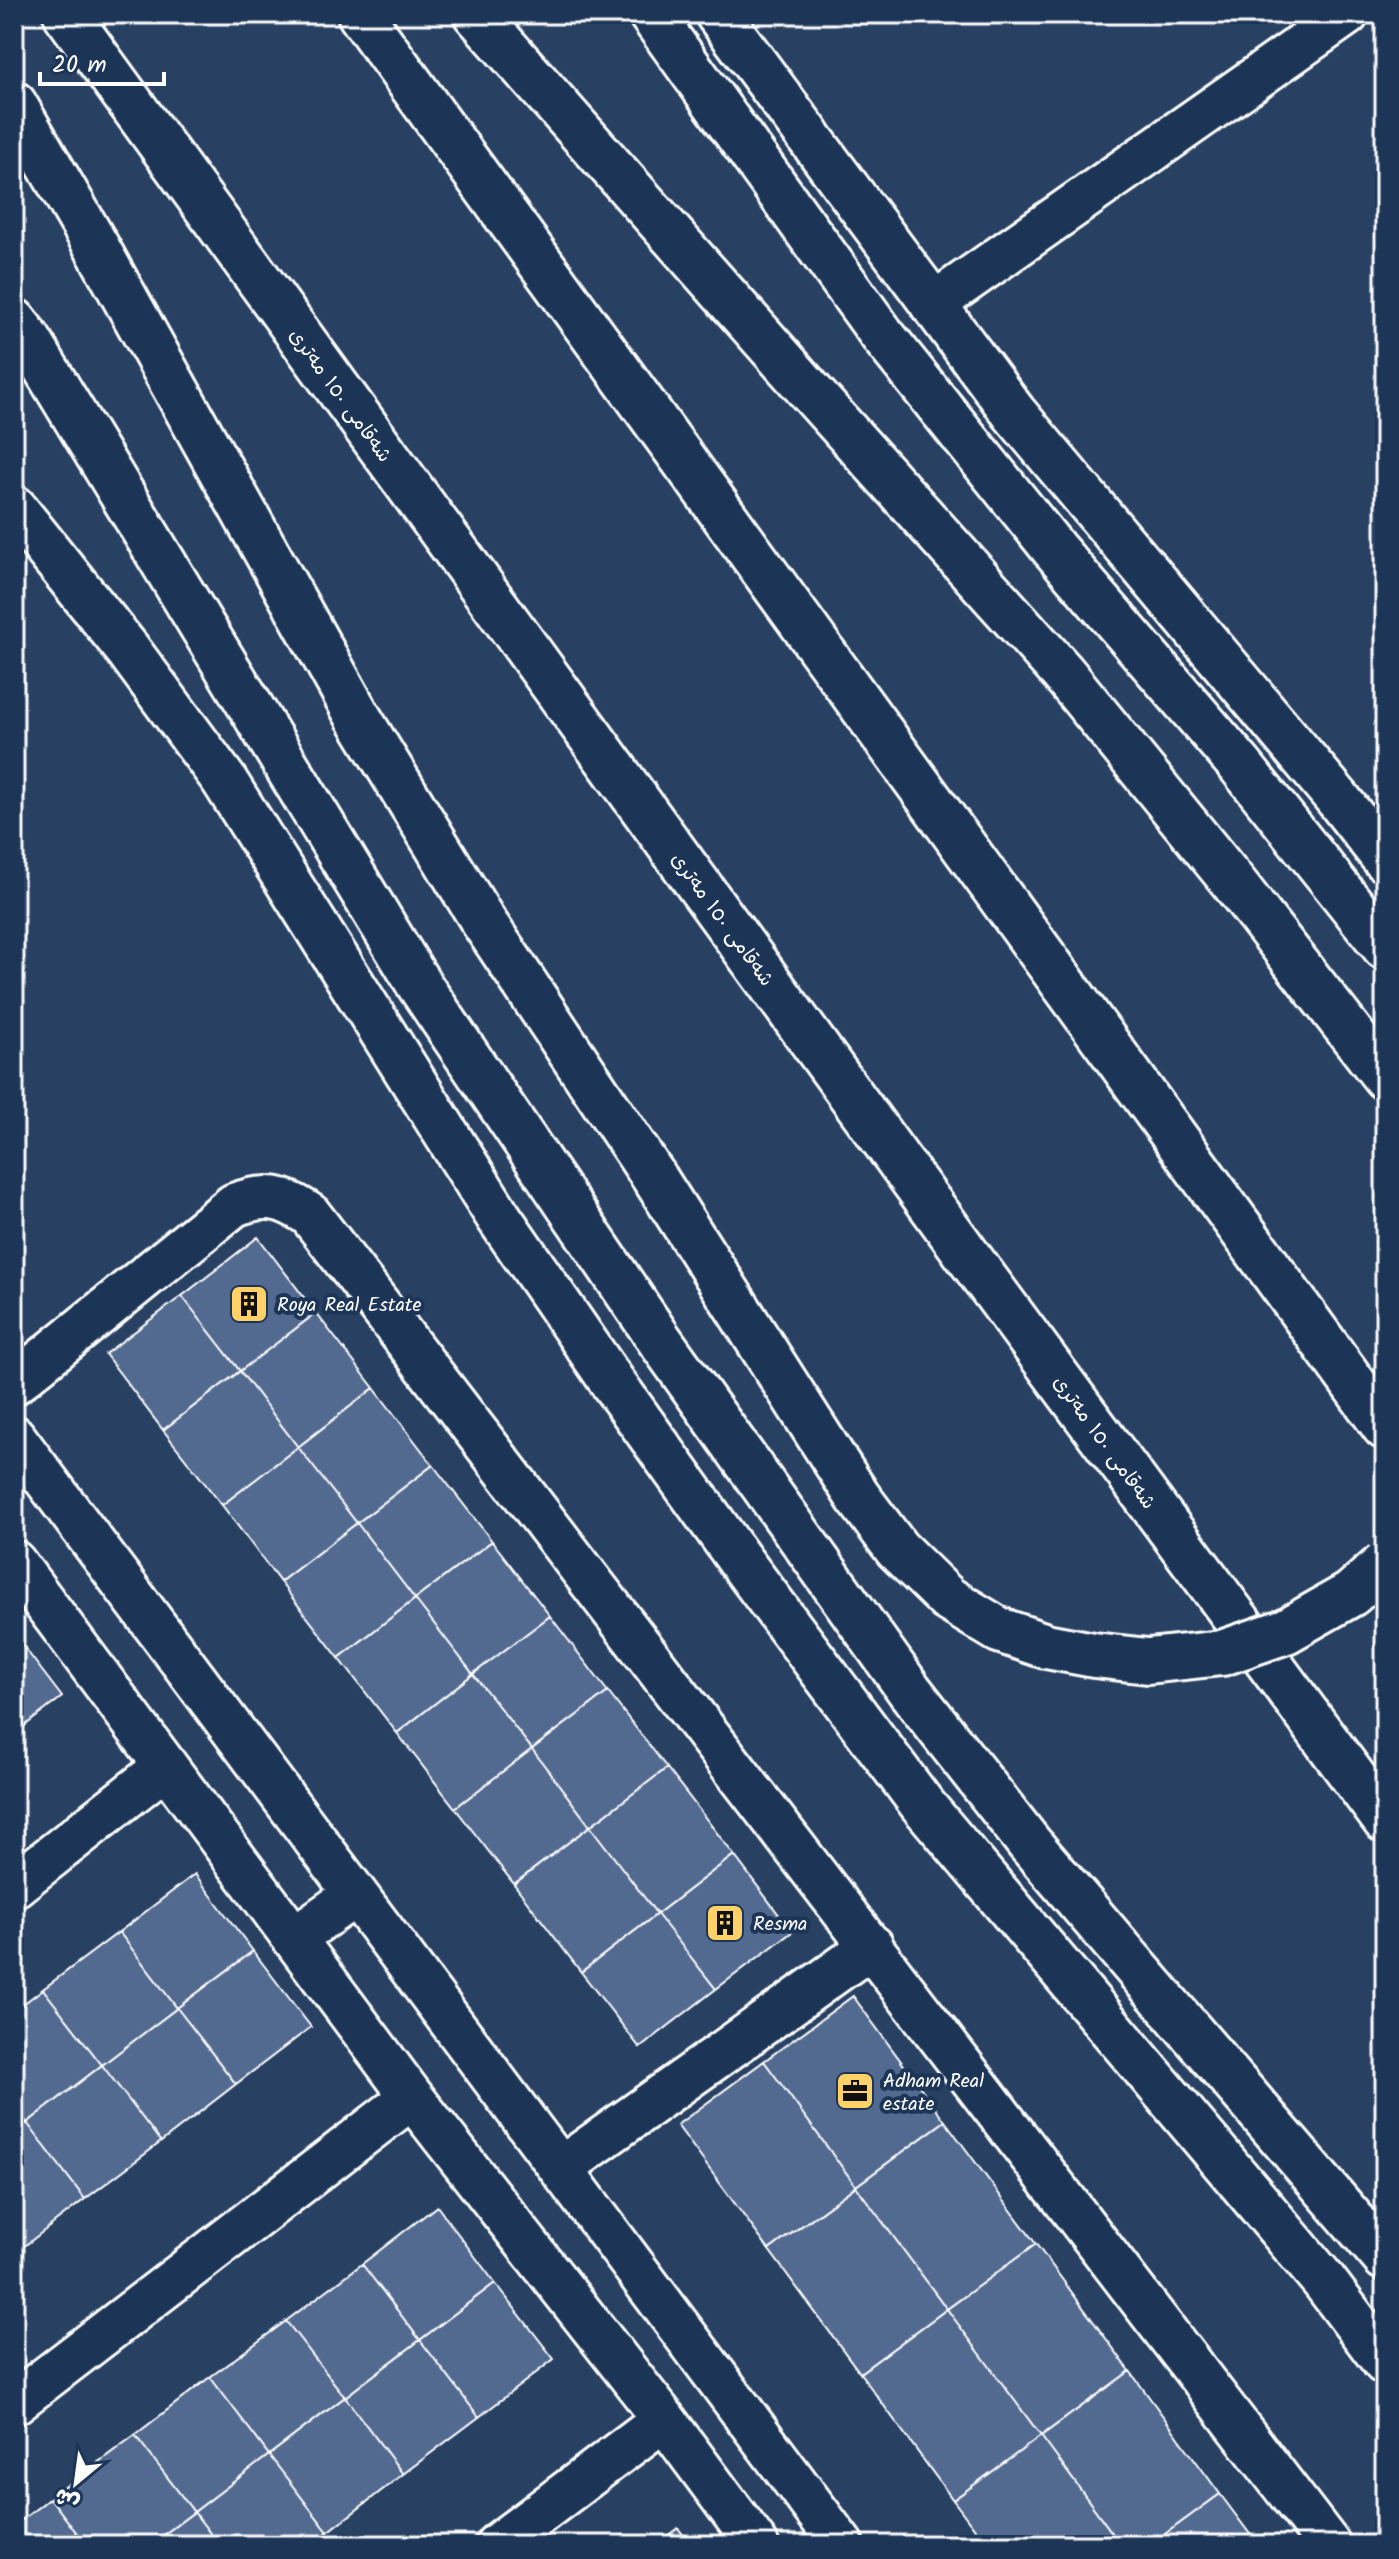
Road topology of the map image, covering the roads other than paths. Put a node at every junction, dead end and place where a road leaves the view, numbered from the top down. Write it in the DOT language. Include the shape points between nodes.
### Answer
graph roads {
  1 [pos="66,14"];
  2 [pos="360,14"];
  3 [pos="476,14"];
  4 [pos="651,14"];
  5 [pos="718,14"];
  6 [pos="1347,14"];
  7 [pos="14,104"];
  8 [pos="932,305"];
  9 [pos="14,321"];
  10 [pos="14,508"];
  11 [pos="1385,859"];
  12 [pos="1385,947"];
  13 [pos="1385,1077"];
  14 [pos="14,1383"];
  15 [pos="1385,1427"];
  16 [pos="14,1437"];
  17 [pos="14,1562"];
  18 [pos="1385,1564"];
  19 [pos="166,1766"];
  20 [pos="1385,1820"];
  21 [pos="14,1886"];
  22 [pos="355,1895"];
  23 [pos="294,1938"];
  24 [pos="872,1946"];
  25 [pos="412,2097"];
  26 [pos="561,2168"];
  27 [pos="1385,2258"];
  28 [pos="1385,2362"];
  29 [pos="14,2403"];
  30 [pos="664,2419"];
  31 [pos="497,2545"];
  32 [pos="757,2545"];
  33 [pos="842,2545"];
  34 [pos="1329,2545"];
  1 -- 20 [label="main road, شەقامی ١٥٠ مەتری" via="968,1256"];
  2 -- 15 [label="main road"];
  3 -- 13 [label="main road" via="1063,673"];
  4 -- 12 [label="main road" via="883,336"];
  5 -- 8 [label="main road"];
  6 -- 8 [label="street"];
  7 -- 18 [label="main road, bridge" via="356,713 483,921 897,1549 948,1599 999,1630 1046,1646 1148,1661 1222,1653 1286,1631 1351,1594"];
  8 -- 11 [label="main road" via="1014,413"];
  9 -- 27 [label="main road" via="420,986 668,1352 910,1691 1020,1832"];
  10 -- 28 [label="main road" via="224,780 498,1216 750,1575 922,1804 1324,2281"];
  14 -- 24 [label="street" via="234,1205 274,1197 294,1203 323,1231"];
  16 -- 22 [label="street"];
  17 -- 19 [label="street"];
  19 -- 21 [label="street"];
  19 -- 23 [label="street"];
  22 -- 23 [label="street"];
  22 -- 26 [label="street"];
  23 -- 25 [label="street"];
  24 -- 26 [label="street"];
  24 -- 34 [label="street"];
  25 -- 29 [label="street"];
  25 -- 30 [label="street"];
  26 -- 33 [label="street"];
  30 -- 31 [label="street"];
  30 -- 32 [label="street"];
}
